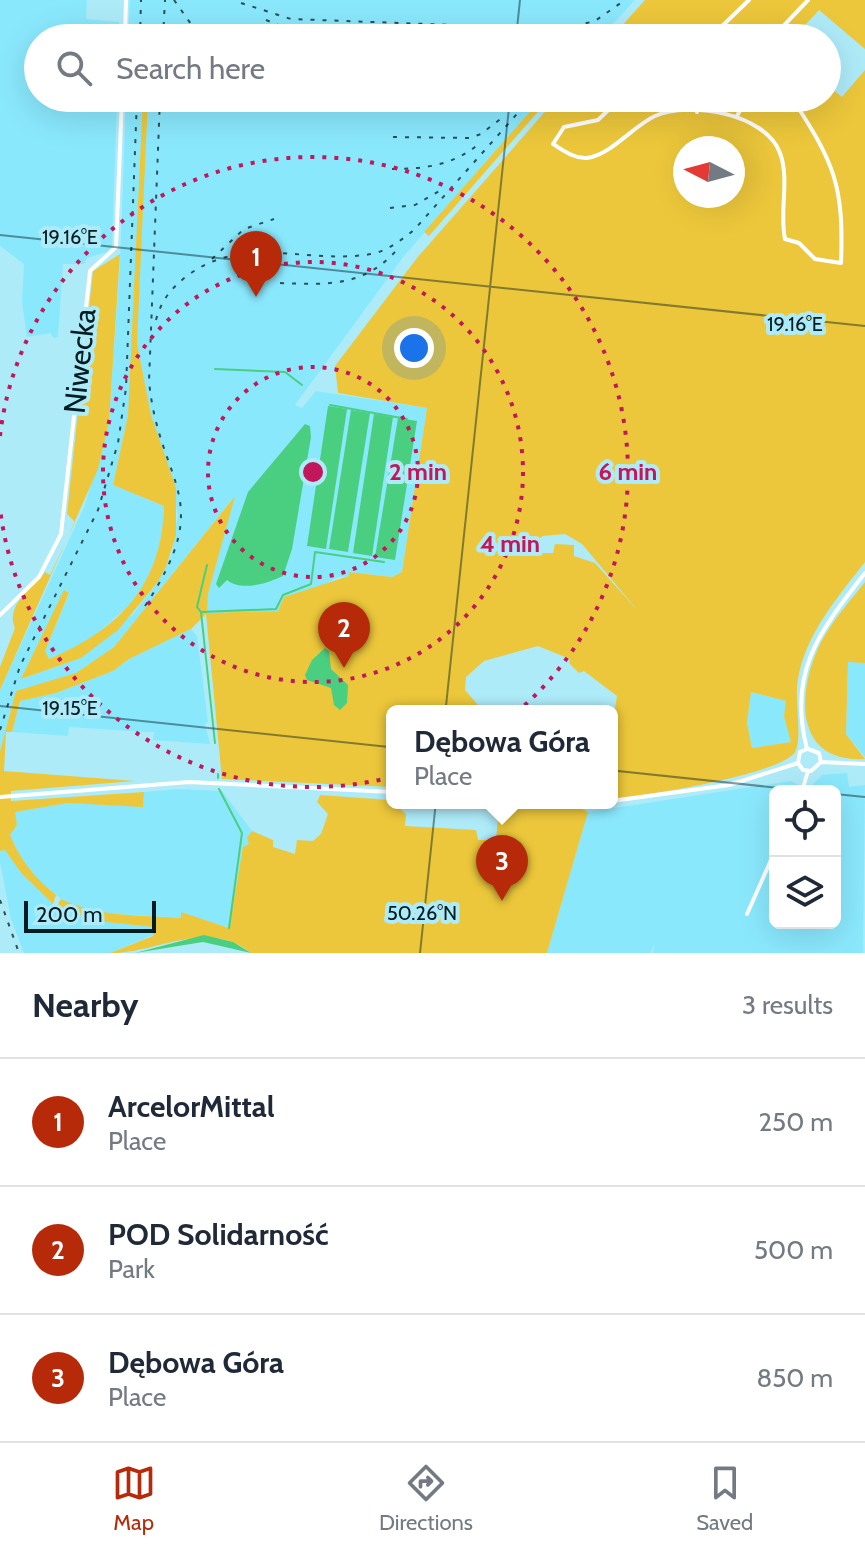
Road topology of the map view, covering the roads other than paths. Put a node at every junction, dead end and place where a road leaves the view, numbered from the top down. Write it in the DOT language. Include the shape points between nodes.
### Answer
graph roads {
  1 [pos="126,0"];
  2 [pos="749,0"];
  3 [pos="808,0"];
  4 [pos="125,24"];
  5 [pos="724,24"];
  6 [pos="785,24"];
  7 [pos="121,112"];
  8 [pos="606,112"];
  9 [pos="669,112"];
  10 [pos="687,112"];
  11 [pos="739,112"];
  12 [pos="801,112"];
  13 [pos="737,116"];
  14 [pos="865,573"];
  15 [pos="0,615"];
  16 [pos="807,749"];
  17 [pos="821,762"];
  18 [pos="798,763"];
  19 [pos="865,764"];
  20 [pos="808,771"];
  21 [pos="804,785"];
  22 [pos="386,792"];
  23 [pos="0,797"];
  24 [pos="618,800"];
  25 [pos="772,857"];
  26 [pos="747,914"];
  1 -- 4 [label="street"];
  2 -- 5 [label="street"];
  3 -- 6 [label="street"];
  7 -- 15 [label="street, Niwecka" via="116,247 90,271 61,534 39,577"];
  8 -- 9 [label="street" via="598,120 564,127 553,144 589,158"];
  10 -- 13 [label="street"];
  11 -- 13 [label="street"];
  12 -- 13 [label="street" via="838,181 841,263 815,259 802,245 785,239 781,154 762,128"];
  14 -- 16 [label="street" via="821,632 806,666 800,702"];
  16 -- 17 [label="street" via="819,753"];
  16 -- 18 [label="street" via="800,752"];
  17 -- 19 [label="street"];
  17 -- 20 [label="street"];
  18 -- 20 [label="street"];
  18 -- 24 [label="street" via="729,785"];
  20 -- 21 [label="street"];
  22 -- 23 [label="street" via="189,782"];
  25 -- 26 [label="street"];
}
